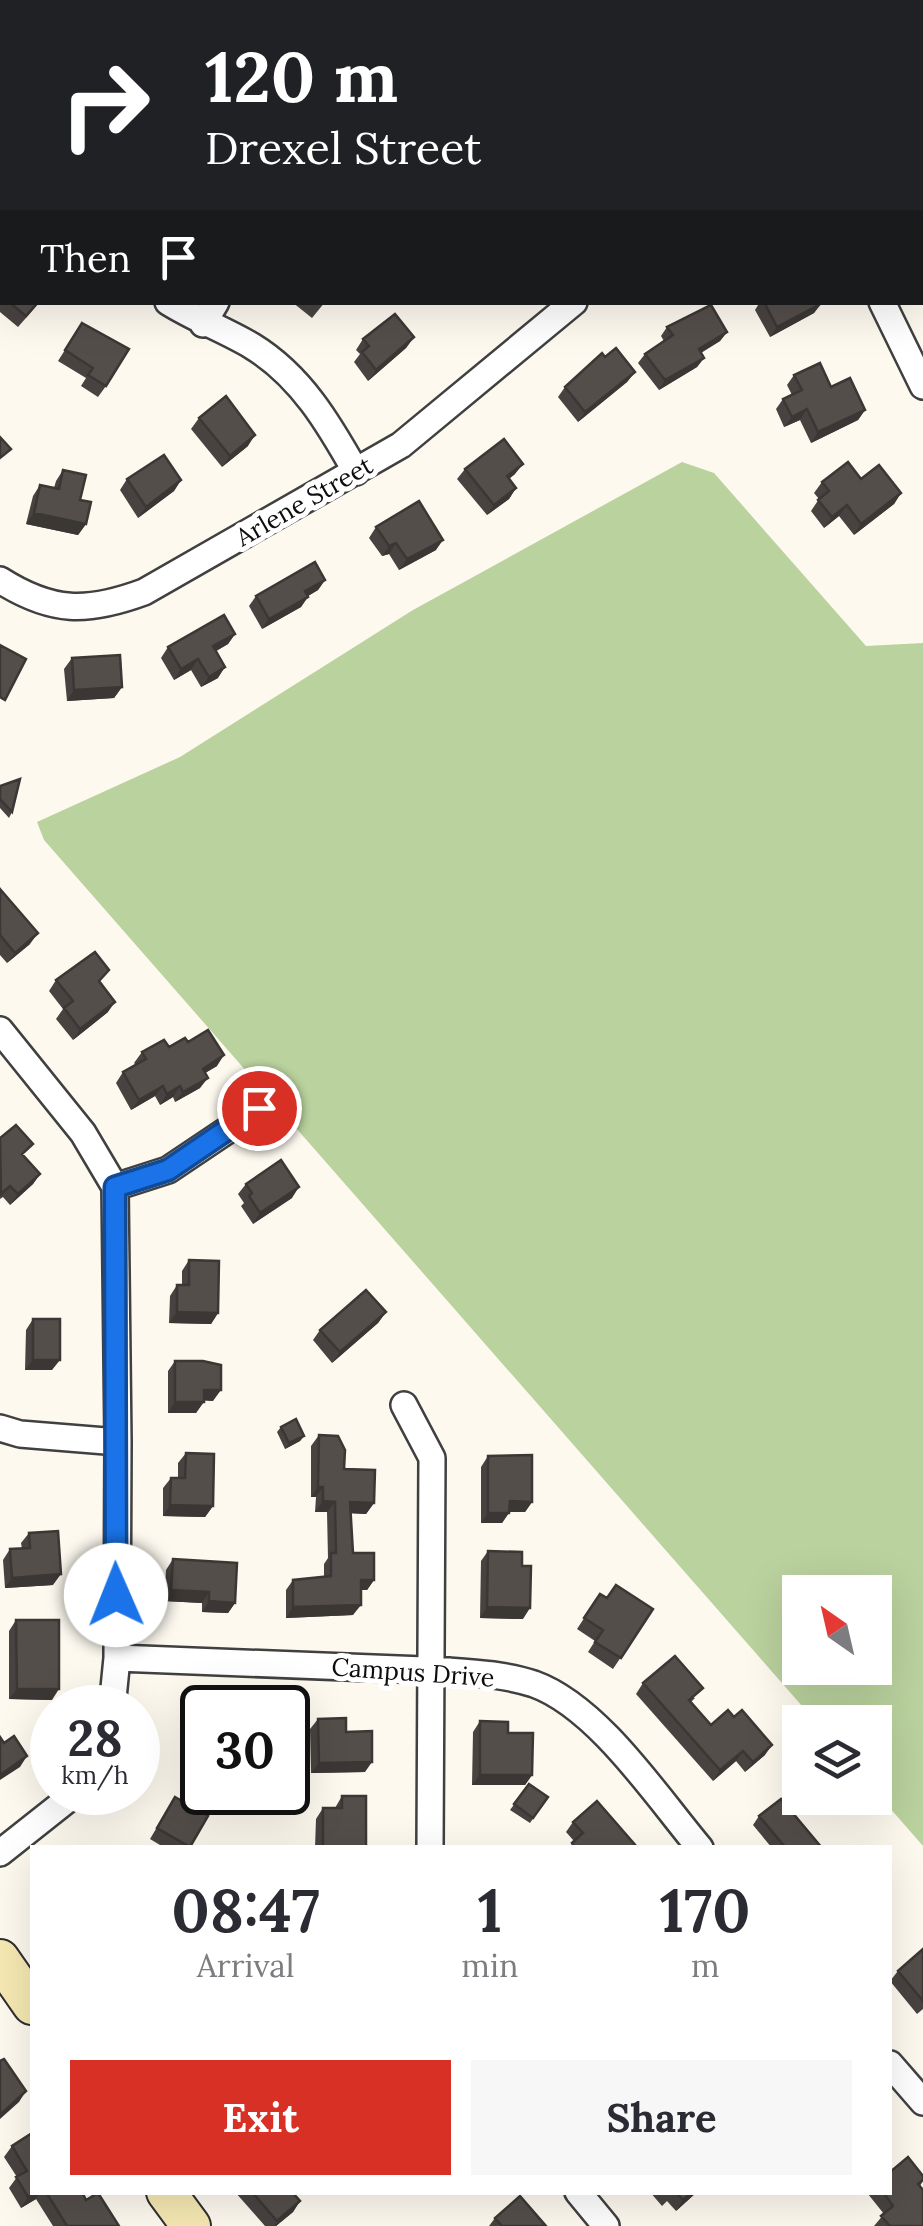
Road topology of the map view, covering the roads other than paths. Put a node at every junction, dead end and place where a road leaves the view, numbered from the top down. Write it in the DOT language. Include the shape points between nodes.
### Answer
graph roads {
  1 [pos="179,305"];
  2 [pos="570,305"];
  3 [pos="883,305"];
  4 [pos="210,313"];
  5 [pos="923,386"];
  6 [pos="356,472"];
  7 [pos="0,580"];
  8 [pos="0,1030"];
  9 [pos="259,1108"];
  10 [pos="115,1187"];
  11 [pos="404,1405"];
  12 [pos="0,1428"];
  13 [pos="118,1442"];
  14 [pos="116,1658"];
  15 [pos="430,1670"];
  16 [pos="114,1685"];
  17 [pos="47,1815"];
  18 [pos="430,1845"];
  19 [pos="697,1845"];
  20 [pos="0,1852"];
  21 [pos="0,1959"];
  22 [pos="30,2002"];
  23 [pos="892,2066"];
  24 [pos="920,2093"];
  25 [pos="168,2195"];
  26 [pos="580,2195"];
  27 [pos="192,2226"];
  28 [pos="606,2226"];
  1 -- 4 [label="street"];
  2 -- 6 [label="street, Arlene Street" via="402,444"];
  3 -- 5 [label="street"];
  4 -- 6 [label="street" via="322,410"];
  6 -- 7 [label="street, Arlene Street" via="144,592 104,607 28,598"];
  8 -- 10 [label="street" via="84,1133"];
  9 -- 10 [label="street" via="168,1170"];
  10 -- 13 [label="street"];
  11 -- 15 [label="street" via="432,1458"];
  12 -- 13 [label="street"];
  13 -- 14 [label="street"];
  14 -- 15 [label="street, Campus Drive"];
  14 -- 16 [label="street"];
  15 -- 18 [label="street"];
  15 -- 19 [label="street, Campus Drive" via="536,1685 566,1702 603,1734"];
  17 -- 20 [label="street"];
  21 -- 22 [label="street"];
  23 -- 24 [label="street"];
  25 -- 27 [label="street"];
  26 -- 28 [label="street"];
}
